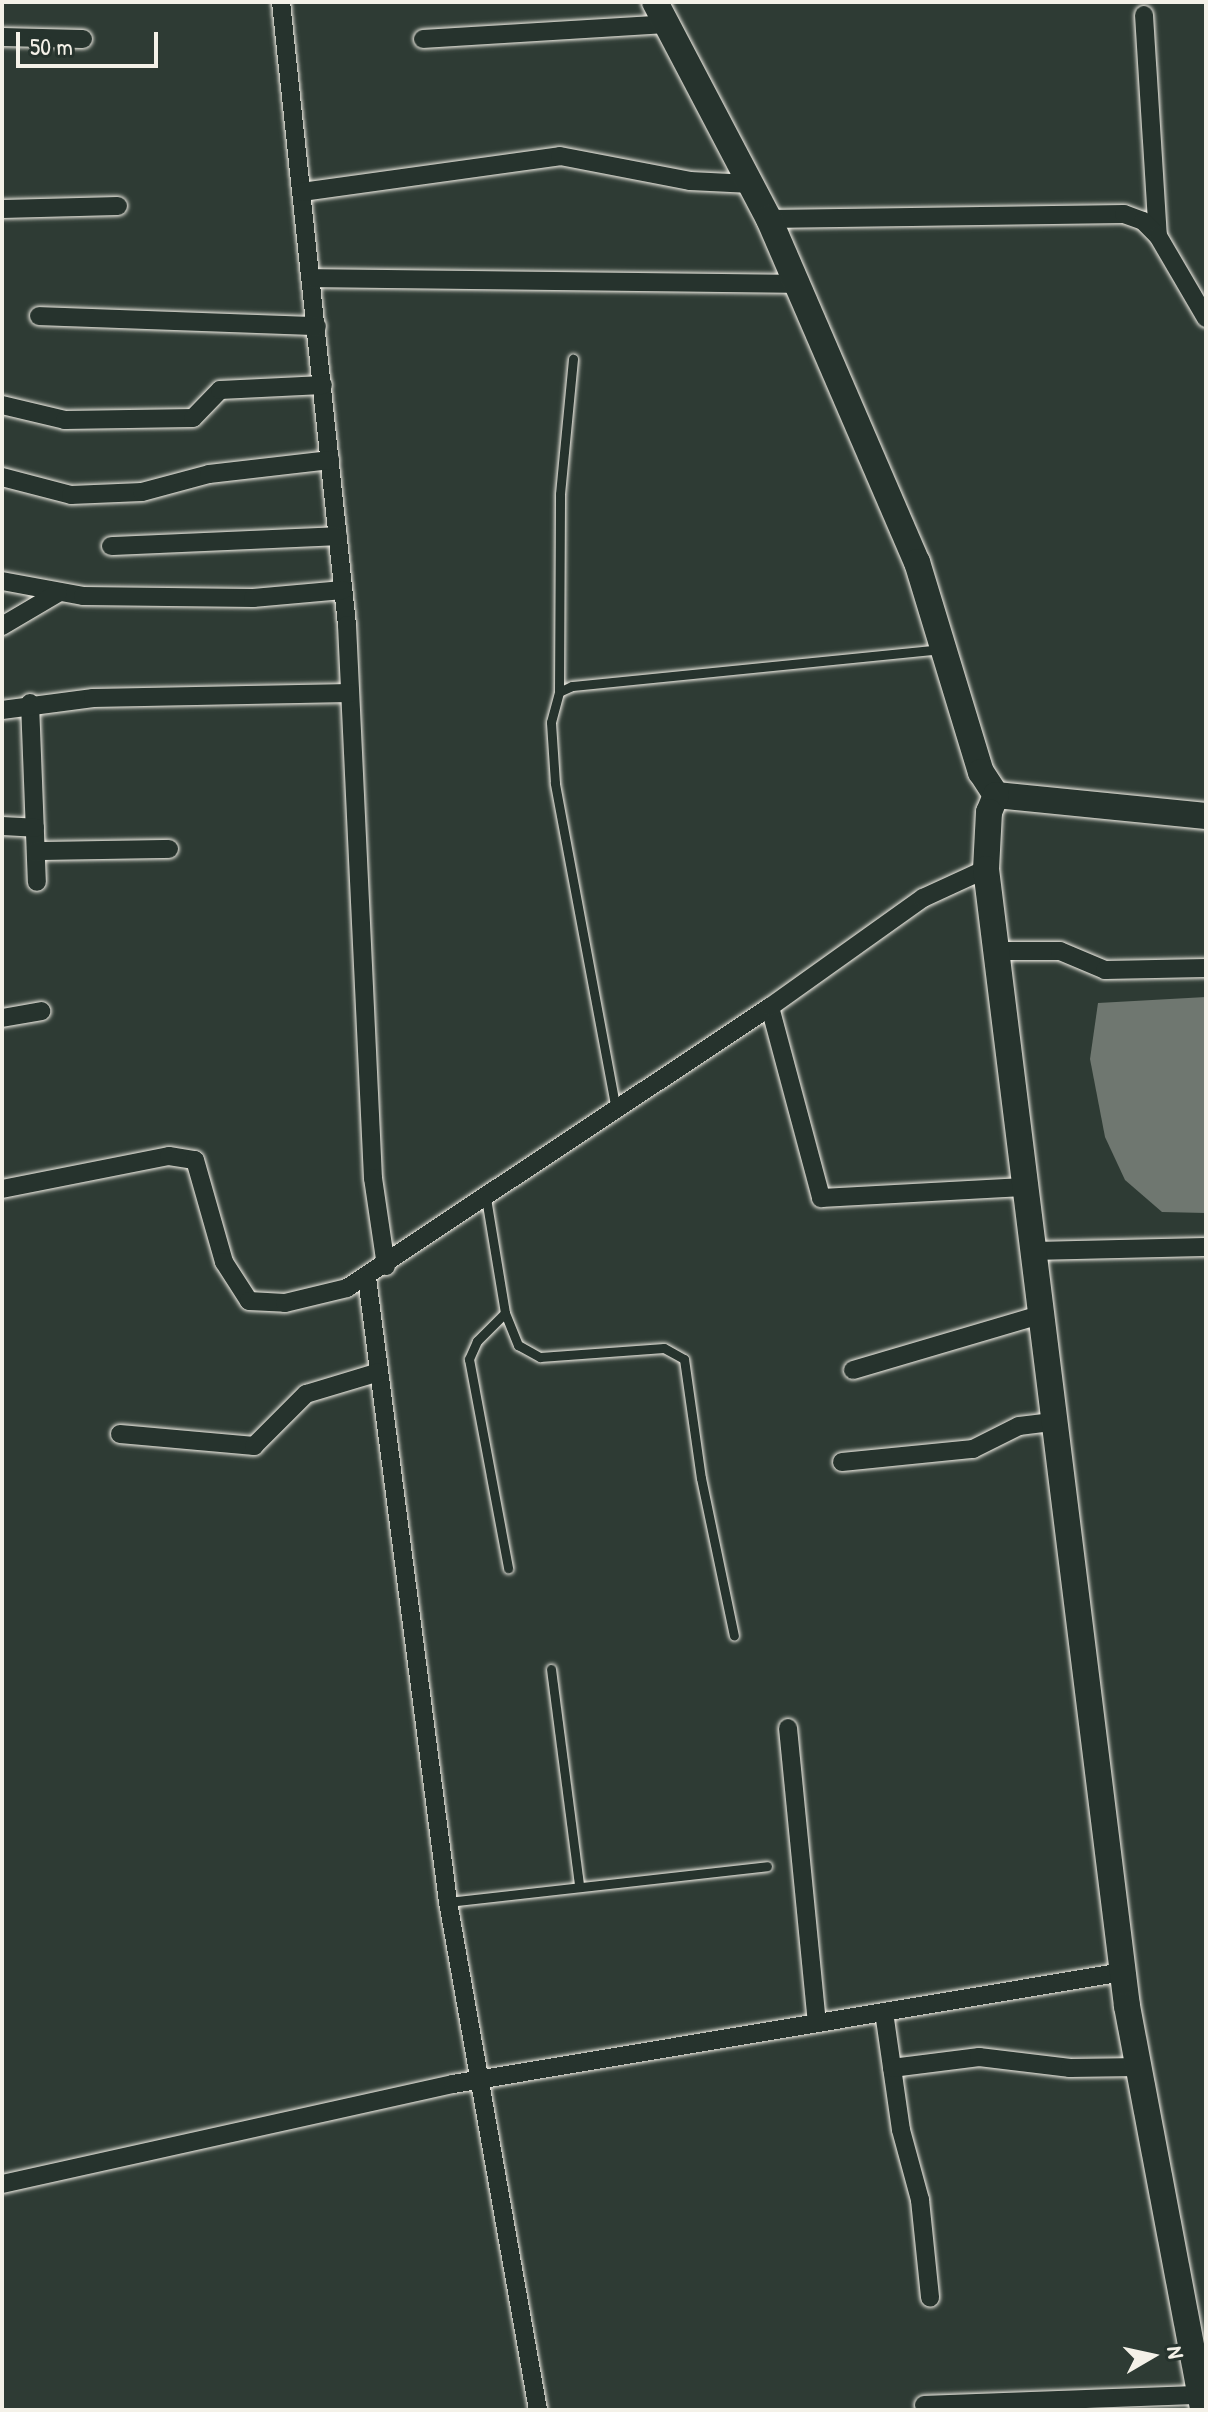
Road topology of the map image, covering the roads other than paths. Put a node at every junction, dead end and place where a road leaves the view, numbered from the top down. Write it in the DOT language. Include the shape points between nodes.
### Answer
graph roads {
  1 [pos="281,2"];
  2 [pos="661,13"];
  3 [pos="1144,15"];
  4 [pos="2,37"];
  5 [pos="83,39"];
  6 [pos="423,39"];
  7 [pos="751,184"];
  8 [pos="302,192"];
  9 [pos="118,206"];
  10 [pos="2,209"];
  11 [pos="769,219"];
  12 [pos="1158,236"];
  13 [pos="312,278"];
  14 [pos="797,284"];
  15 [pos="39,316"];
  16 [pos="1206,318"];
  17 [pos="317,326"];
  18 [pos="573,359"];
  19 [pos="323,385"];
  20 [pos="2,405"];
  21 [pos="330,460"];
  22 [pos="2,477"];
  23 [pos="338,536"];
  24 [pos="111,546"];
  25 [pos="2,581"];
  26 [pos="343,590"];
  27 [pos="58,593"];
  28 [pos="2,626"];
  29 [pos="943,648"];
  30 [pos="559,692"];
  31 [pos="350,693"];
  32 [pos="30,703"];
  33 [pos="2,710"];
  34 [pos="996,795"];
  35 [pos="1206,816"];
  36 [pos="2,826"];
  37 [pos="35,828"];
  38 [pos="169,849"];
  39 [pos="36,851"];
  40 [pos="986,869"];
  41 [pos="37,882"];
  42 [pos="996,951"];
  43 [pos="1206,968"];
  44 [pos="770,1007"];
  45 [pos="41,1011"];
  46 [pos="2,1018"];
  47 [pos="616,1110"];
  48 [pos="1024,1187"];
  49 [pos="2,1189"];
  50 [pos="486,1198"];
  51 [pos="1206,1247"];
  52 [pos="1032,1251"];
  53 [pos="386,1266"];
  54 [pos="367,1278"];
  55 [pos="505,1313"];
  56 [pos="1040,1315"];
  57 [pos="853,1370"];
  58 [pos="379,1372"];
  59 [pos="1053,1422"];
  60 [pos="120,1434"];
  61 [pos="842,1462"];
  62 [pos="508,1568"];
  63 [pos="734,1636"];
  64 [pos="551,1669"];
  65 [pos="788,1728"];
  66 [pos="767,1866"];
  67 [pos="579,1884"];
  68 [pos="448,1902"];
  69 [pos="1123,1972"];
  70 [pos="884,2012"];
  71 [pos="817,2023"];
  72 [pos="1139,2067"];
  73 [pos="892,2068"];
  74 [pos="476,2080"];
  75 [pos="2,2184"];
  76 [pos="930,2297"];
  77 [pos="1202,2403"];
  78 [pos="924,2405"];
  79 [pos="538,2410"];
  1 -- 8 [label="street"];
  2 -- 6 [label="street"];
  2 -- 7 [label="street"];
  3 -- 12 [label="street"];
  4 -- 5 [label="street"];
  7 -- 8 [label="street" via="690,181 560,156"];
  7 -- 11 [label="street"];
  8 -- 13 [label="street"];
  9 -- 10 [label="street"];
  11 -- 12 [label="street" via="1096,211 1143,221"];
  11 -- 14 [label="street"];
  12 -- 16 [label="street"];
  13 -- 14 [label="street"];
  13 -- 17 [label="street"];
  14 -- 29 [label="street" via="917,562"];
  15 -- 17 [label="street"];
  17 -- 19 [label="street"];
  18 -- 30 [label="lane" via="560,494"];
  19 -- 20 [label="street" via="220,390 202,414 163,420 65,420"];
  19 -- 21 [label="street"];
  21 -- 22 [label="street" via="209,474 142,492 71,495"];
  21 -- 23 [label="street"];
  23 -- 24 [label="street"];
  23 -- 26 [label="street"];
  25 -- 27 [label="street"];
  26 -- 27 [label="street" via="241,598"];
  26 -- 31 [label="street"];
  27 -- 28 [label="street"];
  29 -- 30 [label="lane" via="572,686"];
  29 -- 34 [label="street" via="981,772"];
  30 -- 47 [label="lane" via="551,722 555,783"];
  31 -- 32 [label="street"];
  31 -- 53 [label="street" via="373,1178"];
  32 -- 33 [label="street"];
  32 -- 37 [label="street"];
  34 -- 35 [label="street"];
  34 -- 40 [label="street" via="989,812"];
  36 -- 37 [label="street"];
  37 -- 39 [label="street"];
  38 -- 39 [label="street"];
  39 -- 41 [label="street"];
  40 -- 42 [label="street"];
  40 -- 44 [label="street" via="923,898"];
  42 -- 43 [label="street" via="1060,951 1105,970"];
  42 -- 48 [label="street"];
  44 -- 47 [label="street"];
  44 -- 48 [label="street" via="821,1198"];
  45 -- 46 [label="street"];
  47 -- 50 [label="street"];
  48 -- 52 [label="street"];
  49 -- 54 [label="street" via="186,1157 202,1172 224,1262 249,1301 285,1303"];
  50 -- 53 [label="street"];
  50 -- 55 [label="lane"];
  51 -- 52 [label="street"];
  52 -- 56 [label="street"];
  53 -- 54 [label="street"];
  54 -- 58 [label="street"];
  55 -- 62 [label="lane" via="477,1341 469,1359"];
  55 -- 63 [label="lane" via="518,1345 540,1357 664,1348 684,1359 701,1478"];
  56 -- 57 [label="street"];
  56 -- 59 [label="street"];
  58 -- 60 [label="street" via="306,1394 254,1446"];
  58 -- 68 [label="street"];
  59 -- 61 [label="street" via="1006,1430 973,1449"];
  59 -- 69 [label="street"];
  64 -- 67 [label="lane"];
  65 -- 71 [label="street"];
  66 -- 67 [label="lane"];
  67 -- 68 [label="lane"];
  68 -- 74 [label="street"];
  69 -- 70 [label="street"];
  69 -- 72 [label="street"];
  70 -- 71 [label="street"];
  70 -- 73 [label="street"];
  71 -- 74 [label="street"];
  72 -- 73 [label="street" via="1070,2068 979,2057"];
  72 -- 77 [label="street"];
  73 -- 76 [label="street" via="901,2130 920,2200"];
  74 -- 75 [label="street"];
  74 -- 79 [label="street"];
  77 -- 78 [label="street"];
}
